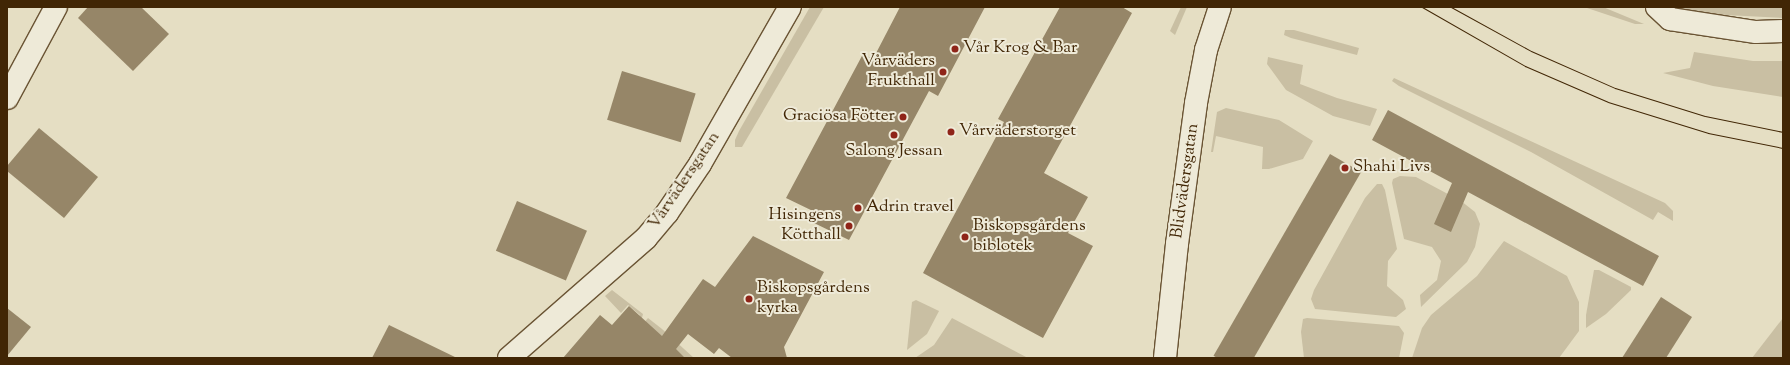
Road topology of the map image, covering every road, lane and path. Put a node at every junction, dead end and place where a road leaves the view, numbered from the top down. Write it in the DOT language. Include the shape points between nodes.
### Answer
graph roads {
  1 [pos="56,7"];
  2 [pos="790,7"];
  3 [pos="1220,7"];
  4 [pos="1657,7"];
  5 [pos="1783,31"];
  6 [pos="7,98"];
  7 [pos="509,358"];
  8 [pos="1165,358"];
  1 -- 6 [label="street"];
  2 -- 7 [label="street, Vårvädersgatan" via="700,164 667,213 646,238"];
  3 -- 8 [label="street, Blidvädersgatan" via="1206,50 1193,126"];
  4 -- 5 [label="street" via="1670,19 1756,32"];
}
